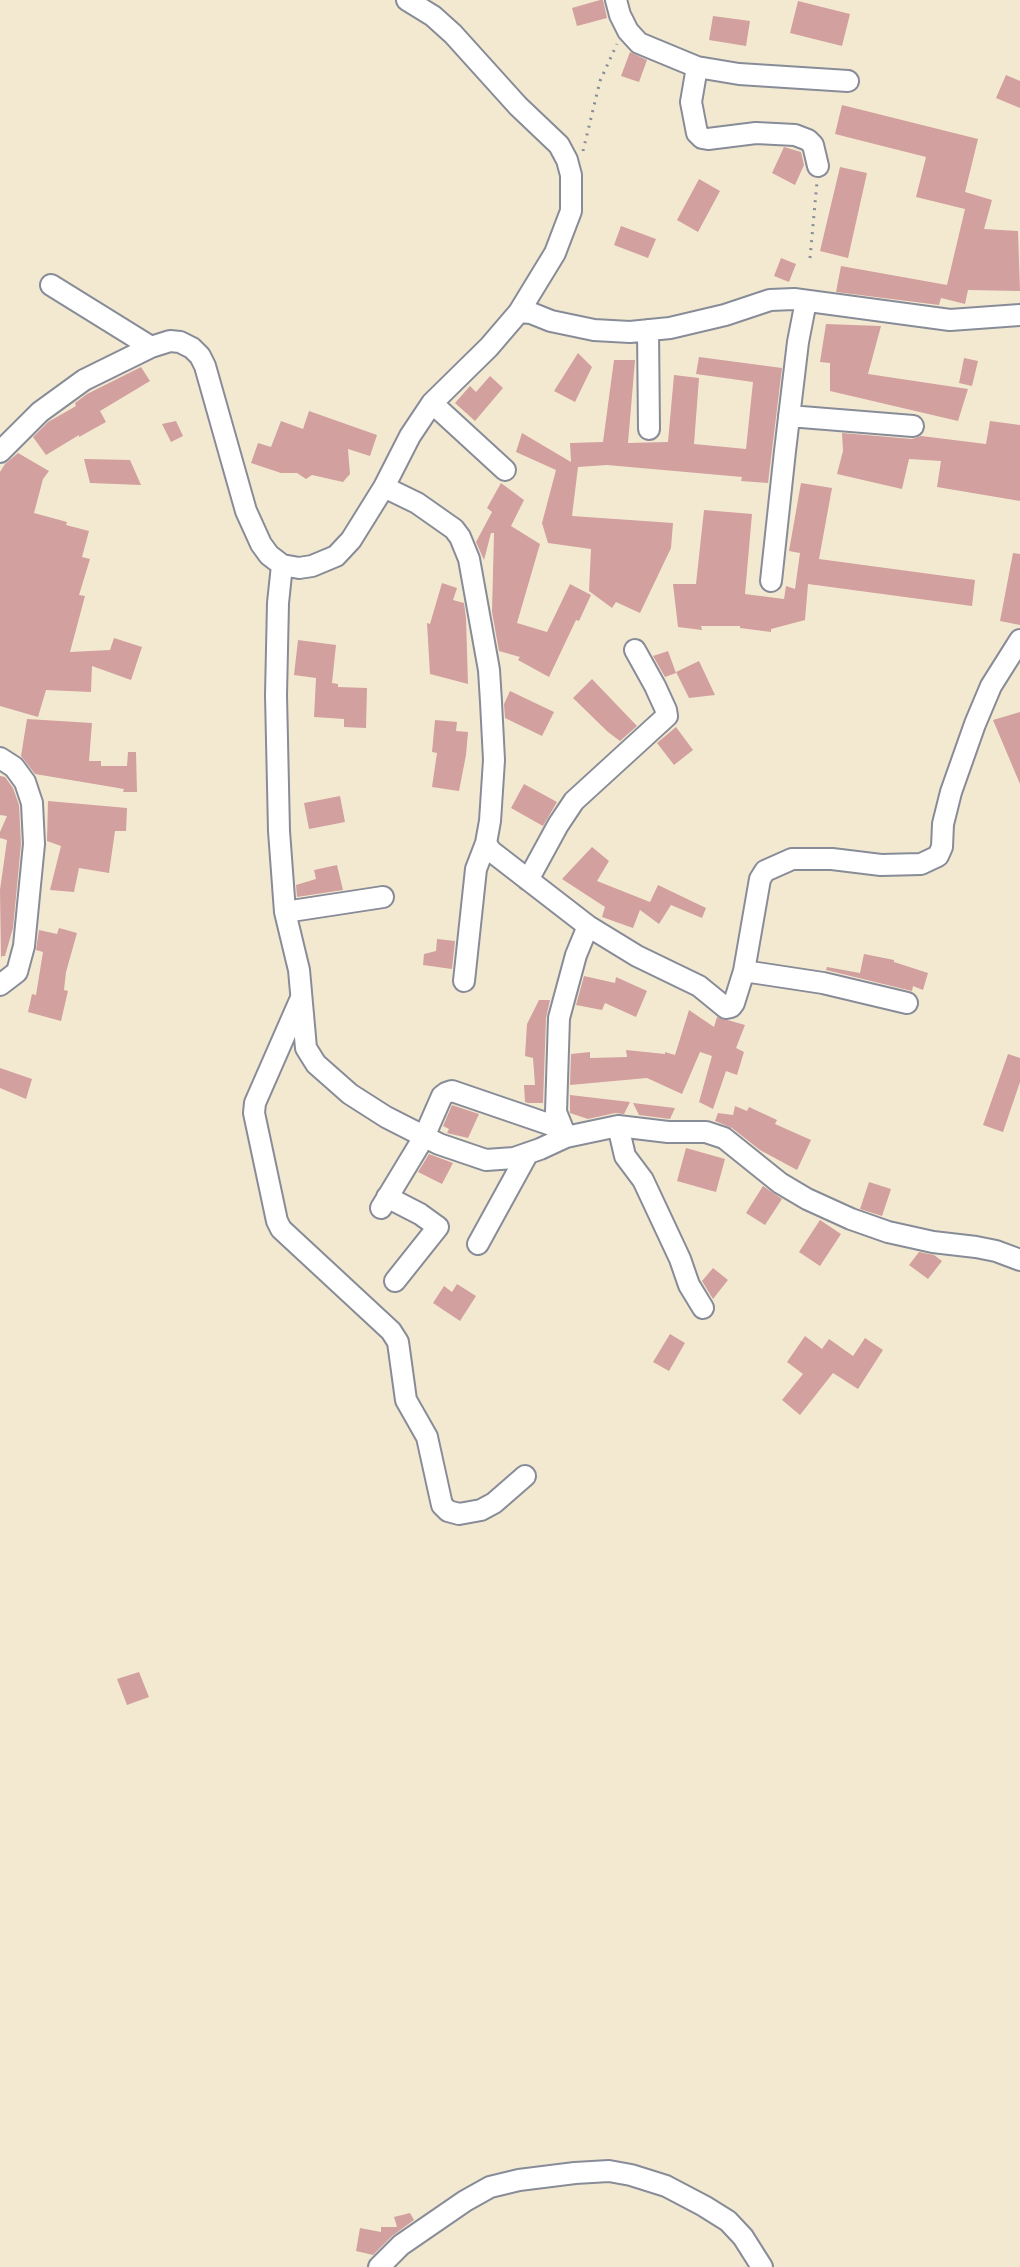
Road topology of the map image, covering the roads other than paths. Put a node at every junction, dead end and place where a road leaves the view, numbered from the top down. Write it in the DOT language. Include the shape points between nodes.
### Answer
graph roads {
  1 [pos="407,0"];
  2 [pos="616,0"];
  3 [pos="697,67"];
  4 [pos="848,81"];
  5 [pos="818,166"];
  6 [pos="51,285"];
  7 [pos="806,301"];
  8 [pos="519,312"];
  9 [pos="1020,315"];
  10 [pos="648,330"];
  11 [pos="151,347"];
  12 [pos="432,403"];
  13 [pos="789,416"];
  14 [pos="913,426"];
  15 [pos="649,429"];
  16 [pos="0,452"];
  17 [pos="505,470"];
  18 [pos="384,487"];
  19 [pos="282,565"];
  20 [pos="771,581"];
  21 [pos="1020,640"];
  22 [pos="635,650"];
  23 [pos="0,758"];
  24 [pos="486,843"];
  25 [pos="528,880"];
  26 [pos="383,897"];
  27 [pos="285,912"];
  28 [pos="588,926"];
  29 [pos="744,971"];
  30 [pos="464,981"];
  31 [pos="0,985"];
  32 [pos="301,996"];
  33 [pos="907,1003"];
  34 [pos="618,1126"];
  35 [pos="564,1133"];
  36 [pos="424,1137"];
  37 [pos="528,1153"];
  38 [pos="478,1244"];
  39 [pos="1020,1260"];
  40 [pos="395,1281"];
  41 [pos="703,1308"];
  42 [pos="525,1476"];
  43 [pos="379,2267"];
  44 [pos="762,2267"];
  1 -- 8 [label="street" via="472,52 567,160 571,211 555,253"];
  2 -- 3 [label="street" via="639,43"];
  3 -- 4 [label="street"];
  3 -- 5 [label="street" via="692,114 702,138 795,135 813,145"];
  6 -- 11 [label="street"];
  7 -- 9 [label="street" via="950,320"];
  7 -- 10 [label="street" via="770,300"];
  7 -- 13 [label="street"];
  8 -- 10 [label="street" via="594,330"];
  8 -- 12 [label="street"];
  10 -- 15 [label="street"];
  11 -- 16 [label="street" via="84,380 40,412"];
  11 -- 19 [label="street" via="180,342 200,356 246,511 261,544"];
  12 -- 17 [label="street"];
  12 -- 18 [label="street"];
  13 -- 14 [label="street"];
  13 -- 20 [label="street"];
  18 -- 19 [label="street" via="336,556 312,566"];
  18 -- 24 [label="street" via="454,529 469,559 491,702 494,760"];
  19 -- 27 [label="street" via="276,695"];
  21 -- 29 [label="street" via="975,724 951,792 938,856 921,864 881,865 792,859 765,871"];
  22 -- 25 [label="street" via="667,716 574,801"];
  23 -- 31 [label="street" via="25,782 34,844 24,946 17,972"];
  24 -- 25 [label="street"];
  24 -- 30 [label="street" via="476,869"];
  25 -- 28 [label="street"];
  26 -- 27 [label="street"];
  27 -- 32 [label="street"];
  28 -- 29 [label="street" via="699,986 726,1008 734,1003"];
  28 -- 35 [label="street" via="559,1018 556,1112"];
  29 -- 33 [label="street"];
  32 -- 36 [label="street" via="306,1048 316,1064 370,1108"];
  32 -- 42 [label="street" via="255,1103 277,1221 398,1342 406,1400 430,1445 442,1505 459,1514 481,1510"];
  34 -- 35 [label="street"];
  34 -- 39 [label="street" via="715,1134 794,1191 851,1219"];
  34 -- 41 [label="street" via="625,1156 643,1180"];
  35 -- 36 [label="street" via="452,1091 442,1096"];
  35 -- 37 [label="street"];
  36 -- 37 [label="street" via="486,1160"];
  36 -- 40 [label="street" via="384,1202 420,1214 438,1227"];
  37 -- 38 [label="street"];
  43 -- 44 [label="street" via="401,2245 490,2187 609,2171 666,2186 728,2221"];
}
